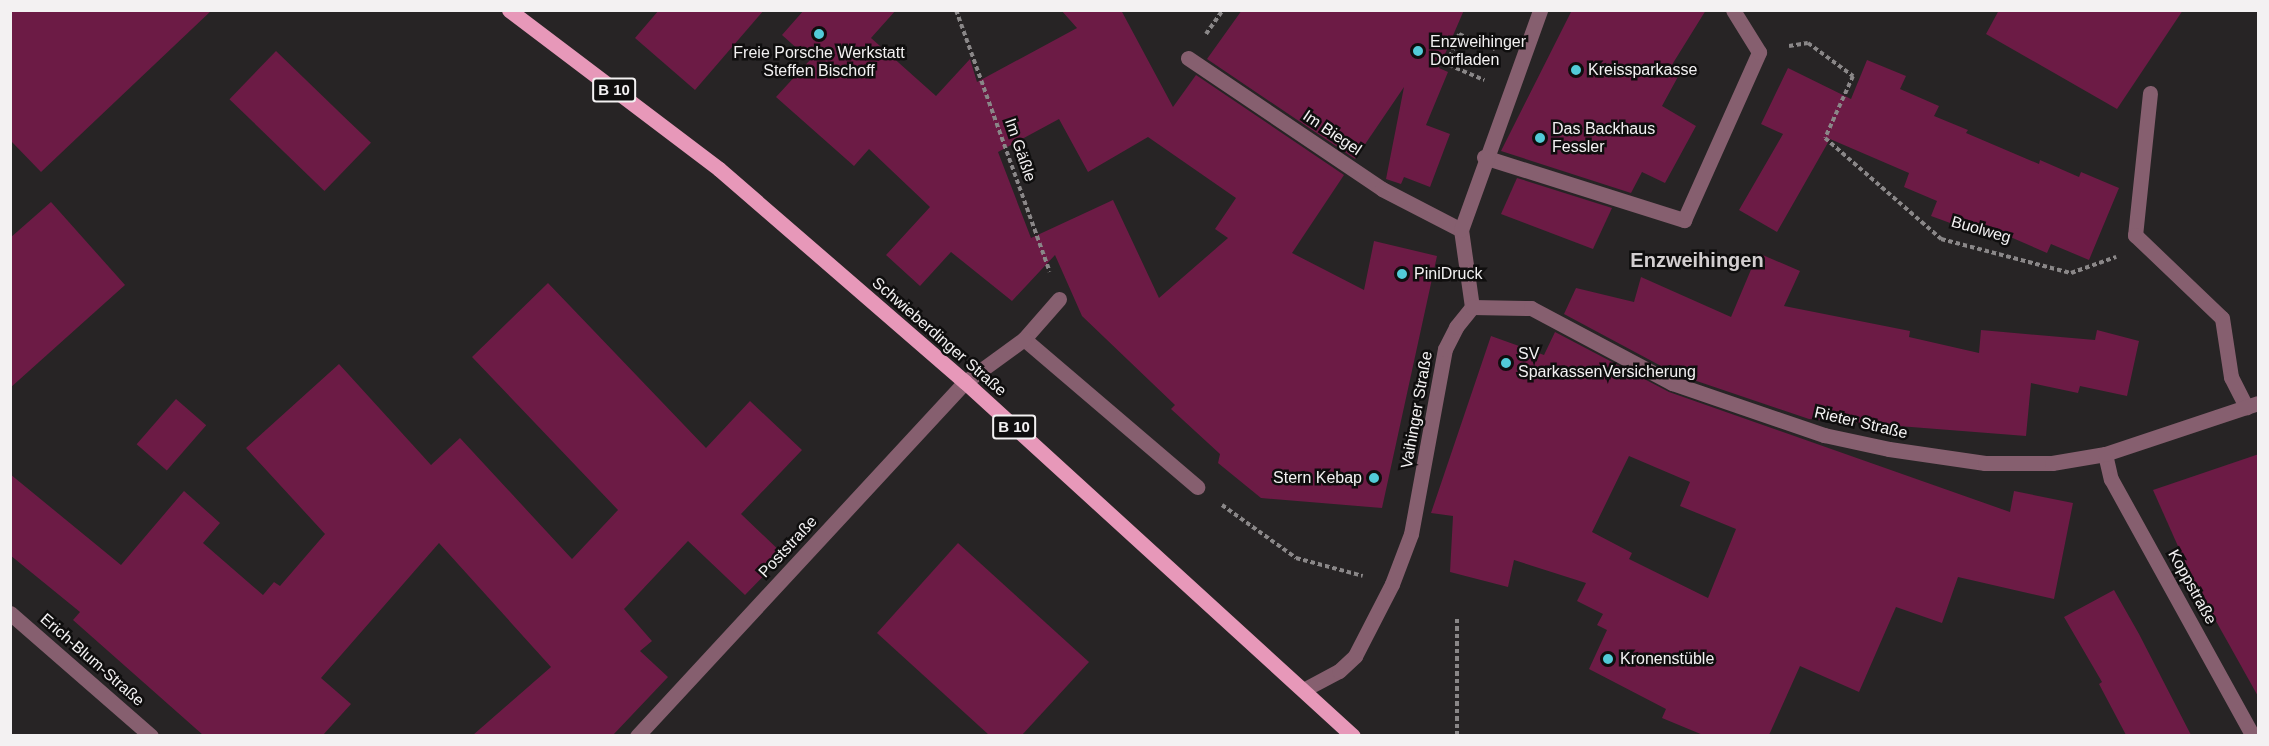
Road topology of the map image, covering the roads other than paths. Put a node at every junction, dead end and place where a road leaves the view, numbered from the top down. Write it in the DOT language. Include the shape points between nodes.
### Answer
graph roads {
  1 [pos="509,10"];
  2 [pos="1540,10"];
  3 [pos="1733,10"];
  4 [pos="1188,58"];
  5 [pos="2150,93"];
  6 [pos="1484,157"];
  7 [pos="1461,230"];
  8 [pos="1059,299"];
  9 [pos="1473,307"];
  10 [pos="1024,339"];
  11 [pos="965,382"];
  12 [pos="2252,405"];
  13 [pos="2105,454"];
  14 [pos="1197,487"];
  15 [pos="10,613"];
  16 [pos="1305,689"];
  17 [pos="151,735"];
  18 [pos="637,735"];
  19 [pos="1353,735"];
  20 [pos="2253,735"];
  1 -- 11 [label="main road, Schwieberdinger Straße / B 10" via="719,169"];
  2 -- 6 [label="street"];
  3 -- 6 [label="street" via="1759,51 1684,220"];
  4 -- 7 [label="street, Im Biegel" via="1382,189"];
  5 -- 12 [label="street" via="2135,235 2222,318 2231,376"];
  6 -- 7 [label="street"];
  7 -- 9 [label="street"];
  8 -- 10 [label="street, Poststraße"];
  9 -- 13 [label="street, Rieter Straße" via="1531,308 1672,383 1824,435 1985,463 2052,463"];
  9 -- 16 [label="street, Vaihinger Straße" via="1456,327 1445,349 1411,534 1392,584 1355,656 1339,671"];
  10 -- 11 [label="street, Poststraße"];
  10 -- 14 [label="street"];
  11 -- 16 [label="main road, Schwieberdinger Straße / B 10"];
  11 -- 18 [label="street, Poststraße"];
  12 -- 13 [label="street, Rieter Straße"];
  13 -- 20 [label="street, Koppstraße" via="2111,479"];
  15 -- 17 [label="street, Erich-Blum-Straße"];
  16 -- 19 [label="main road, Schwieberdinger Straße / B 10"];
}
